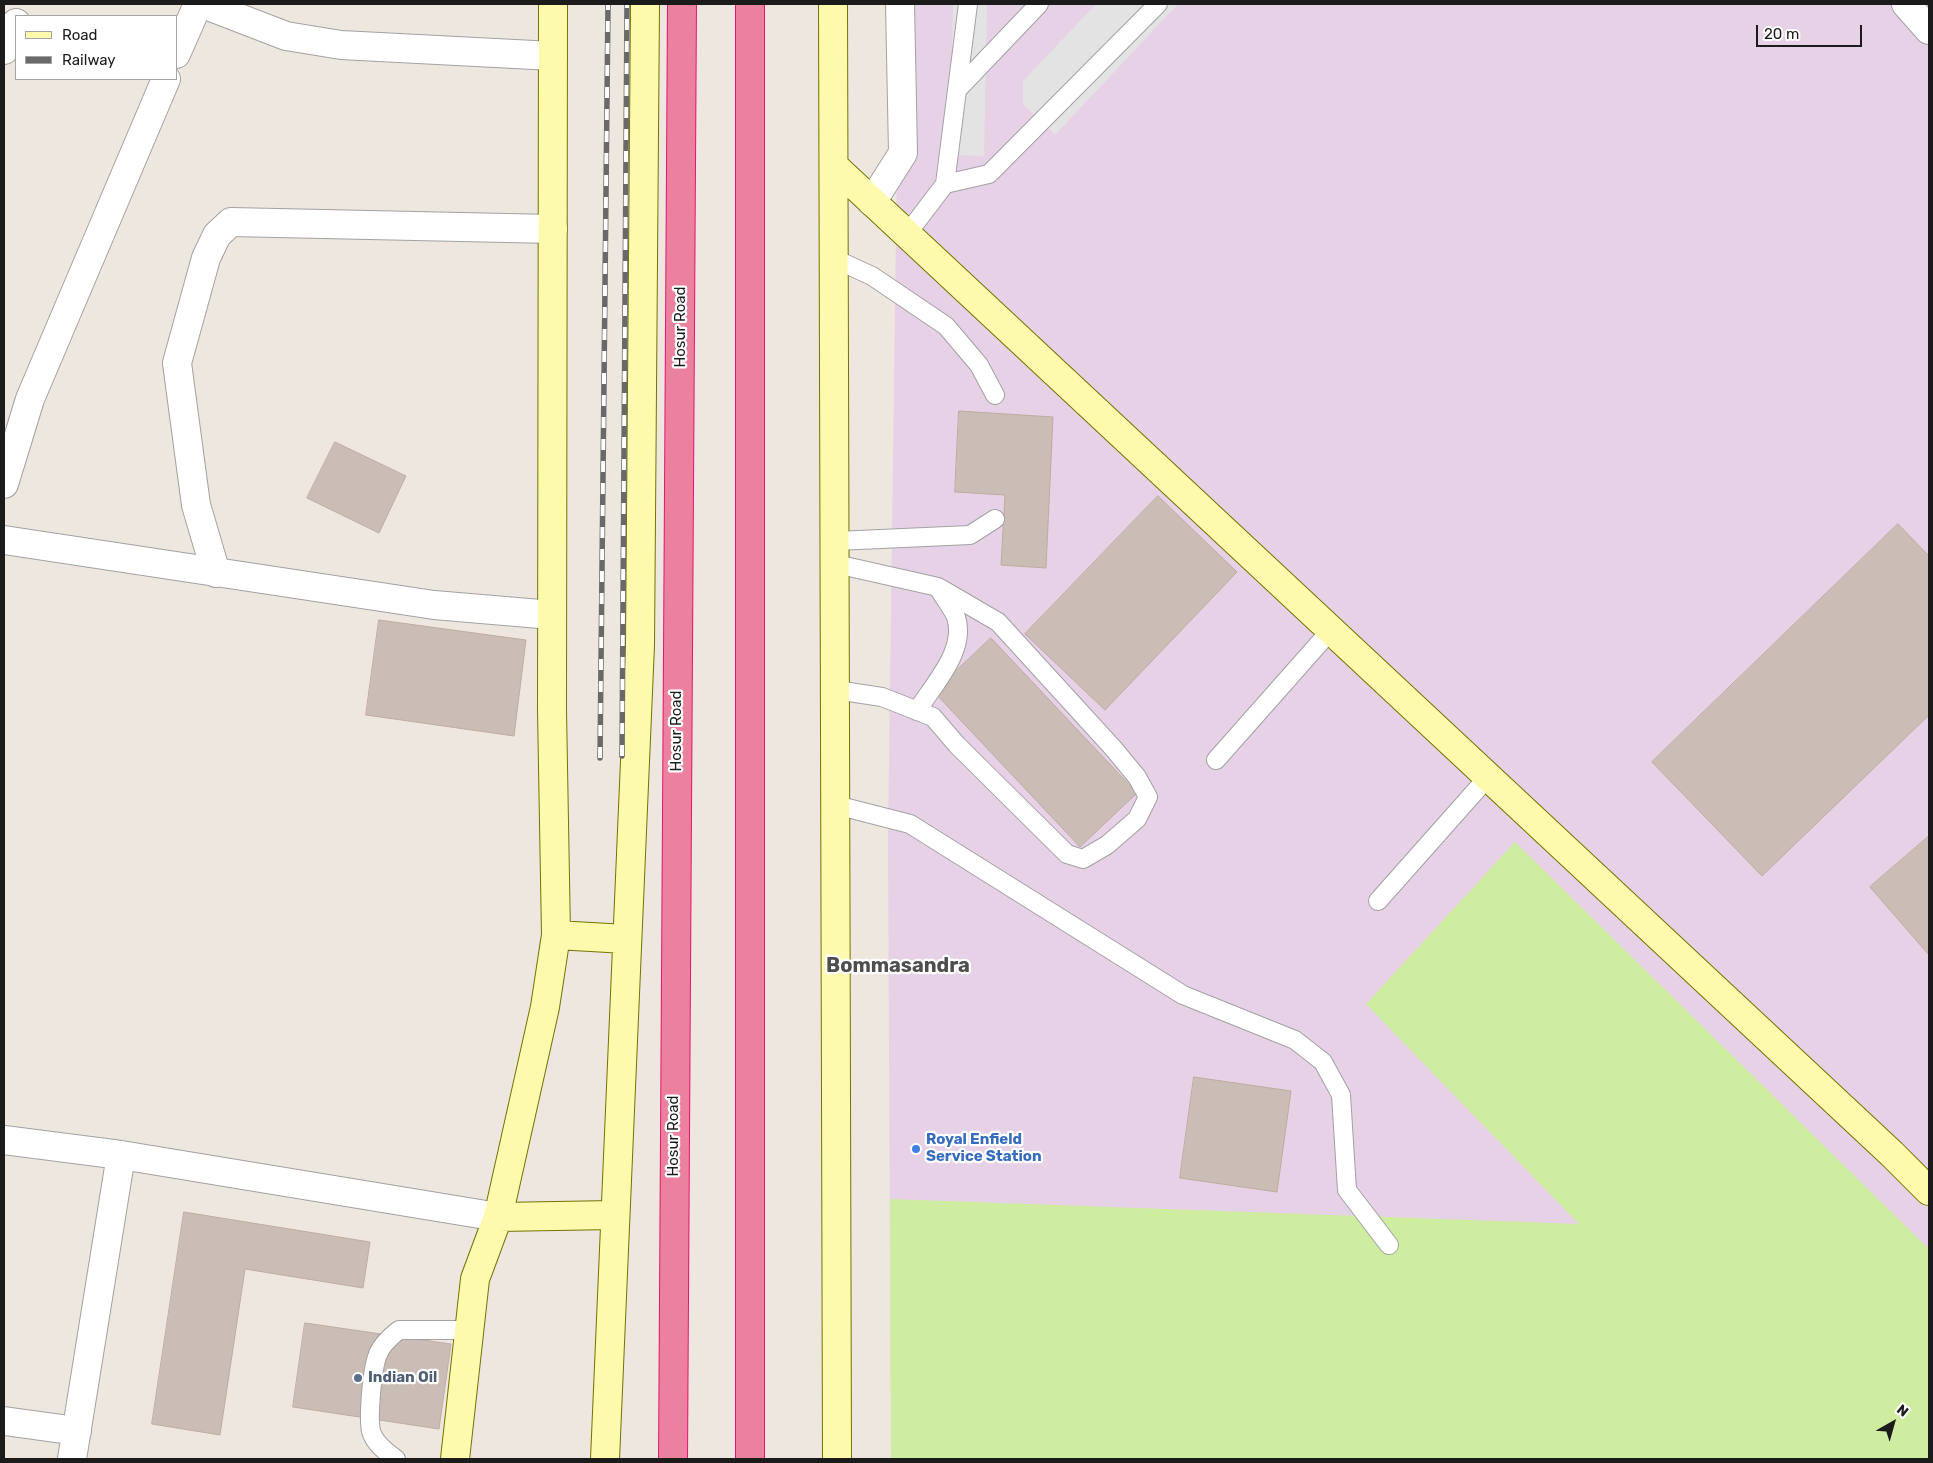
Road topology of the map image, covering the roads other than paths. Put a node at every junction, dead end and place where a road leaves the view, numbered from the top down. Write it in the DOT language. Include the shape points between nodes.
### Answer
graph roads {
  1 [pos="198,4"];
  2 [pos="203,4"];
  3 [pos="553,4"];
  4 [pos="645,4"];
  5 [pos="682,4"];
  6 [pos="750,4"];
  7 [pos="833,4"];
  8 [pos="900,4"];
  9 [pos="968,4"];
  10 [pos="1038,4"];
  11 [pos="1158,4"];
  12 [pos="1906,4"];
  13 [pos="15,25"];
  14 [pos="1929,30"];
  15 [pos="178,49"];
  16 [pos="4,50"];
  17 [pos="553,56"];
  18 [pos="166,80"];
  19 [pos="957,90"];
  20 [pos="834,166"];
  21 [pos="945,184"];
  22 [pos="872,202"];
  23 [pos="553,229"];
  24 [pos="907,234"];
  25 [pos="835,259"];
  26 [pos="995,395"];
  27 [pos="4,484"];
  28 [pos="995,519"];
  29 [pos="4,540"];
  30 [pos="836,552"];
  31 [pos="216,573"];
  32 [pos="938,587"];
  33 [pos="552,615"];
  34 [pos="1331,630"];
  35 [pos="836,690"];
  36 [pos="917,711"];
  37 [pos="1216,760"];
  38 [pos="1488,777"];
  39 [pos="836,805"];
  40 [pos="1378,901"];
  41 [pos="556,935"];
  42 [pos="626,939"];
  43 [pos="4,1140"];
  44 [pos="121,1155"];
  45 [pos="1929,1192"];
  46 [pos="614,1215"];
  47 [pos="498,1217"];
  48 [pos="1389,1245"];
  49 [pos="469,1330"];
  50 [pos="4,1420"];
  51 [pos="77,1431"];
  52 [pos="72,1459"];
  53 [pos="396,1459"];
  54 [pos="455,1459"];
  55 [pos="605,1459"];
  56 [pos="674,1459"];
  57 [pos="750,1459"];
  58 [pos="837,1459"];
  1 -- 15 [label="street"];
  2 -- 17 [label="street" via="286,36 309,41"];
  3 -- 17 [label="street"];
  4 -- 42 [label="street" via="640,645"];
  5 -- 56 [label="highway, Hosur Road"];
  6 -- 57 [label="highway"];
  7 -- 20 [label="street"];
  8 -- 22 [label="street" via="903,153"];
  9 -- 19 [label="lane"];
  10 -- 19 [label="lane"];
  11 -- 21 [label="lane" via="989,174"];
  12 -- 14 [label="street"];
  13 -- 16 [label="street"];
  17 -- 23 [label="street"];
  18 -- 27 [label="street" via="30,399"];
  19 -- 21 [label="lane"];
  20 -- 22 [label="street"];
  20 -- 25 [label="street"];
  21 -- 24 [label="lane"];
  22 -- 24 [label="street"];
  23 -- 31 [label="street" via="231,222 217,235 206,258 177,363 196,505"];
  23 -- 33 [label="street"];
  24 -- 34 [label="street"];
  25 -- 26 [label="lane" via="872,276 946,326 979,365"];
  25 -- 30 [label="street"];
  28 -- 30 [label="lane" via="970,535"];
  29 -- 31 [label="street"];
  30 -- 32 [label="lane"];
  30 -- 35 [label="street"];
  31 -- 33 [label="street" via="434,605"];
  32 -- 36 [label="lane" via="956,618 956,645"];
  32 -- 36 [label="lane" via="998,622 1119,755 1148,797 1138,819 1107,845 1083,859 1067,854 933,717"];
  33 -- 41 [label="street"];
  34 -- 37 [label="lane"];
  34 -- 38 [label="street"];
  35 -- 36 [label="lane" via="882,697"];
  35 -- 39 [label="street"];
  38 -- 40 [label="lane"];
  38 -- 45 [label="street"];
  39 -- 48 [label="lane" via="910,824 1183,995 1295,1040 1323,1062 1341,1095 1347,1190"];
  39 -- 58 [label="street"];
  41 -- 42 [label="street"];
  41 -- 47 [label="street" via="545,1007"];
  42 -- 46 [label="street"];
  43 -- 44 [label="street"];
  44 -- 47 [label="street"];
  44 -- 51 [label="street"];
  46 -- 47 [label="street"];
  46 -- 55 [label="street"];
  47 -- 49 [label="street" via="475,1279"];
  49 -- 53 [label="lane" via="399,1330 388,1339 377,1356 370,1412 371,1432 382,1449"];
  49 -- 54 [label="street"];
  50 -- 51 [label="street"];
  51 -- 52 [label="street"];
}
